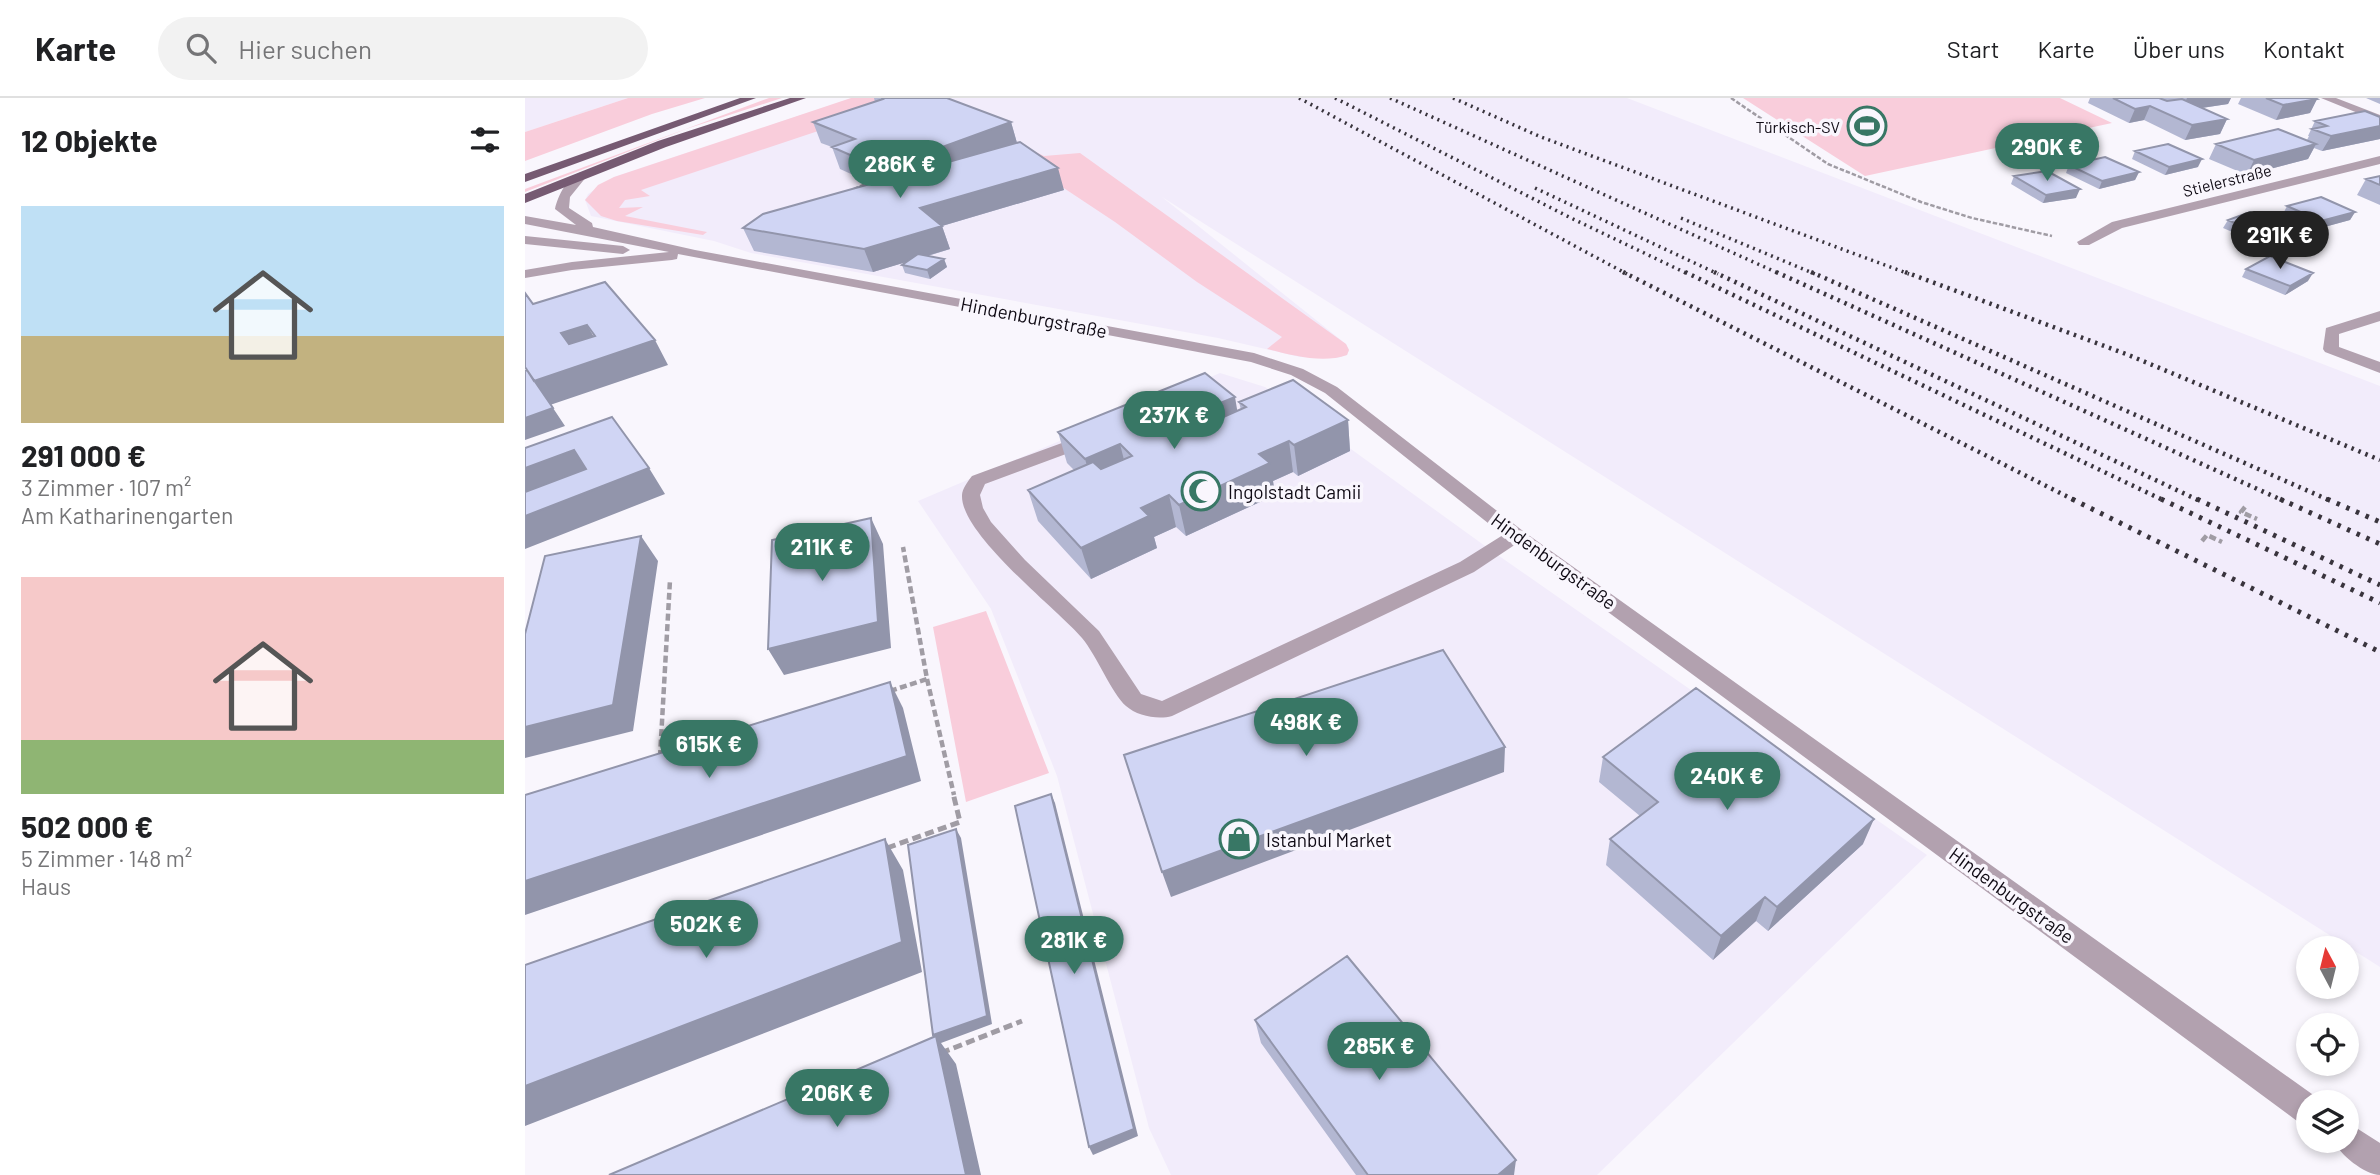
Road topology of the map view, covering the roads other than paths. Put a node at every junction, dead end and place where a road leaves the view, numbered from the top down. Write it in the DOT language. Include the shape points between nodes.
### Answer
graph roads {
  1 [pos="751,98"];
  2 [pos="801,98"];
  3 [pos="2326,98"];
  4 [pos="2380,120"];
  5 [pos="2380,160"];
  6 [pos="581,176"];
  7 [pos="525,178"];
  8 [pos="525,199"];
  9 [pos="525,220"];
  10 [pos="602,233"];
  11 [pos="525,240"];
  12 [pos="2084,242"];
  13 [pos="695,254"];
  14 [pos="525,274"];
  15 [pos="2380,316"];
  16 [pos="2380,368"];
  17 [pos="1107,433"];
  18 [pos="1516,534"];
  19 [pos="2296,1101"];
  20 [pos="2359,1147"];
  21 [pos="2380,1162"];
  1 -- 7 [label="main road"];
  2 -- 6 [label="main road"];
  3 -- 4 [label="street"];
  5 -- 12 [label="street, Stielerstraße" via="2116,225"];
  6 -- 8 [label="main road"];
  6 -- 10 [label="street" via="564,196 562,209"];
  9 -- 10 [label="street, Hindenburgstraße"];
  10 -- 13 [label="street, Hindenburgstraße"];
  11 -- 13 [label="street, Hindenburgstraße"];
  13 -- 14 [label="street, Hindenburgstraße"];
  13 -- 18 [label="street, Hindenburgstraße" via="1254,358 1297,372 1331,390"];
  15 -- 16 [label="street" via="2331,331 2331,349"];
  17 -- 18 [label="street" via="978,480 971,495 985,528 1088,630 1133,700 1145,707 1164,709 1177,704 1467,567"];
  18 -- 19 [label="street, Hindenburgstraße"];
  20 -- 21 [label="street"];
}
